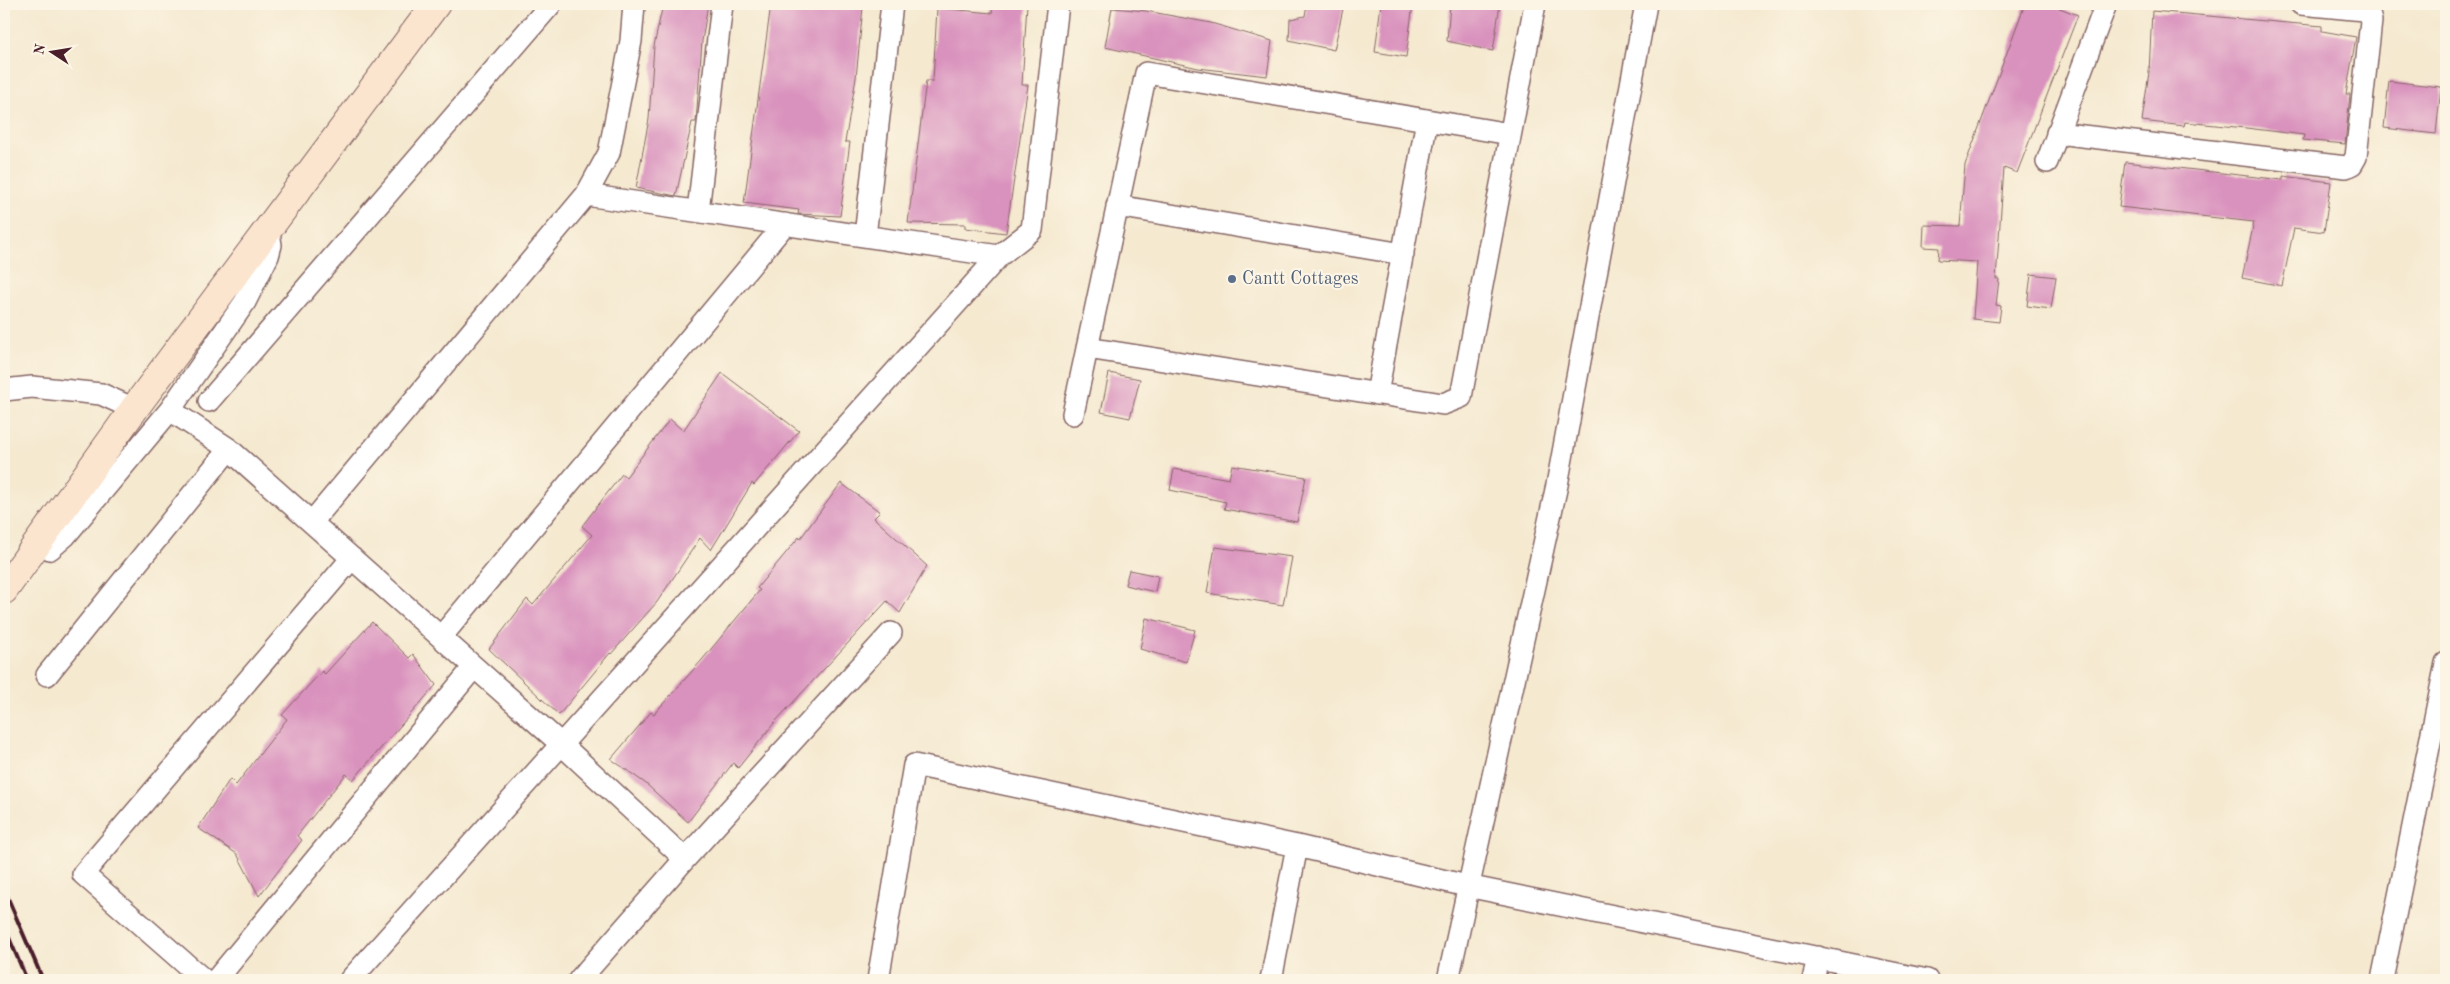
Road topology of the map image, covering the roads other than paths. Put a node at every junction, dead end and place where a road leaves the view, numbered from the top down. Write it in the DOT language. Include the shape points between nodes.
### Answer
graph roads {
  1 [pos="436,4"];
  2 [pos="551,4"];
  3 [pos="634,4"];
  4 [pos="722,4"];
  5 [pos="892,4"];
  6 [pos="1058,4"];
  7 [pos="1535,4"];
  8 [pos="1646,4"];
  9 [pos="2106,4"];
  10 [pos="2301,4"];
  11 [pos="1427,120"];
  12 [pos="2057,133"];
  13 [pos="1510,134"];
  14 [pos="2047,162"];
  15 [pos="586,194"];
  16 [pos="1117,206"];
  17 [pos="698,211"];
  18 [pos="785,224"];
  19 [pos="266,235"];
  20 [pos="865,236"];
  21 [pos="1403,254"];
  22 [pos="999,256"];
  23 [pos="1087,348"];
  24 [pos="4,390"];
  25 [pos="1377,394"];
  26 [pos="209,401"];
  27 [pos="134,410"];
  28 [pos="170,410"];
  29 [pos="1073,414"];
  30 [pos="229,449"];
  31 [pos="312,522"];
  32 [pos="39,544"];
  33 [pos="352,558"];
  34 [pos="4,590"];
  35 [pos="890,634"];
  36 [pos="440,637"];
  37 [pos="2446,663"];
  38 [pos="474,667"];
  39 [pos="47,675"];
  40 [pos="562,744"];
  41 [pos="1297,846"];
  42 [pos="685,859"];
  43 [pos="1467,886"];
  44 [pos="1818,957"];
  45 [pos="204,980"];
  46 [pos="216,980"];
  47 [pos="350,980"];
  48 [pos="579,980"];
  49 [pos="878,980"];
  50 [pos="1270,980"];
  51 [pos="1448,980"];
  52 [pos="1813,980"];
  53 [pos="1927,980"];
  54 [pos="2382,980"];
  1 -- 19 [label="main road"];
  2 -- 26 [label="street"];
  3 -- 15 [label="street" via="631,41 609,152"];
  4 -- 17 [label="street"];
  5 -- 20 [label="street"];
  6 -- 22 [label="street" via="1032,230"];
  7 -- 13 [label="street"];
  8 -- 43 [label="street" via="1557,485"];
  9 -- 12 [label="street"];
  10 -- 12 [label="street" via="2364,10 2372,21 2356,157 2352,164 2346,167"];
  11 -- 13 [label="street"];
  11 -- 16 [label="street" via="1146,73"];
  11 -- 21 [label="street"];
  12 -- 14 [label="street"];
  13 -- 25 [label="street" via="1461,397 1443,404"];
  15 -- 17 [label="street"];
  15 -- 31 [label="street"];
  16 -- 21 [label="street"];
  16 -- 23 [label="street"];
  17 -- 18 [label="street"];
  18 -- 20 [label="street"];
  18 -- 36 [label="street"];
  19 -- 27 [label="main road"];
  19 -- 28 [label="street" via="271,245 268,256 245,302"];
  20 -- 22 [label="street"];
  21 -- 25 [label="street"];
  22 -- 40 [label="street"];
  23 -- 25 [label="street"];
  23 -- 29 [label="street"];
  24 -- 27 [label="street" via="32,386 102,394"];
  27 -- 32 [label="main road"];
  28 -- 30 [label="street"];
  28 -- 32 [label="street" via="65,536 50,549"];
  30 -- 31 [label="street"];
  30 -- 39 [label="street"];
  31 -- 33 [label="street"];
  32 -- 34 [label="main road"];
  33 -- 36 [label="street"];
  33 -- 45 [label="street" via="83,874"];
  35 -- 42 [label="street"];
  36 -- 38 [label="street"];
  37 -- 54 [label="street"];
  38 -- 40 [label="street"];
  38 -- 46 [label="street"];
  40 -- 42 [label="street"];
  40 -- 47 [label="street"];
  41 -- 43 [label="street"];
  41 -- 49 [label="street" via="914,765"];
  41 -- 50 [label="street"];
  42 -- 48 [label="street"];
  43 -- 44 [label="street"];
  43 -- 51 [label="street"];
  44 -- 52 [label="street"];
  44 -- 53 [label="street"];
}
